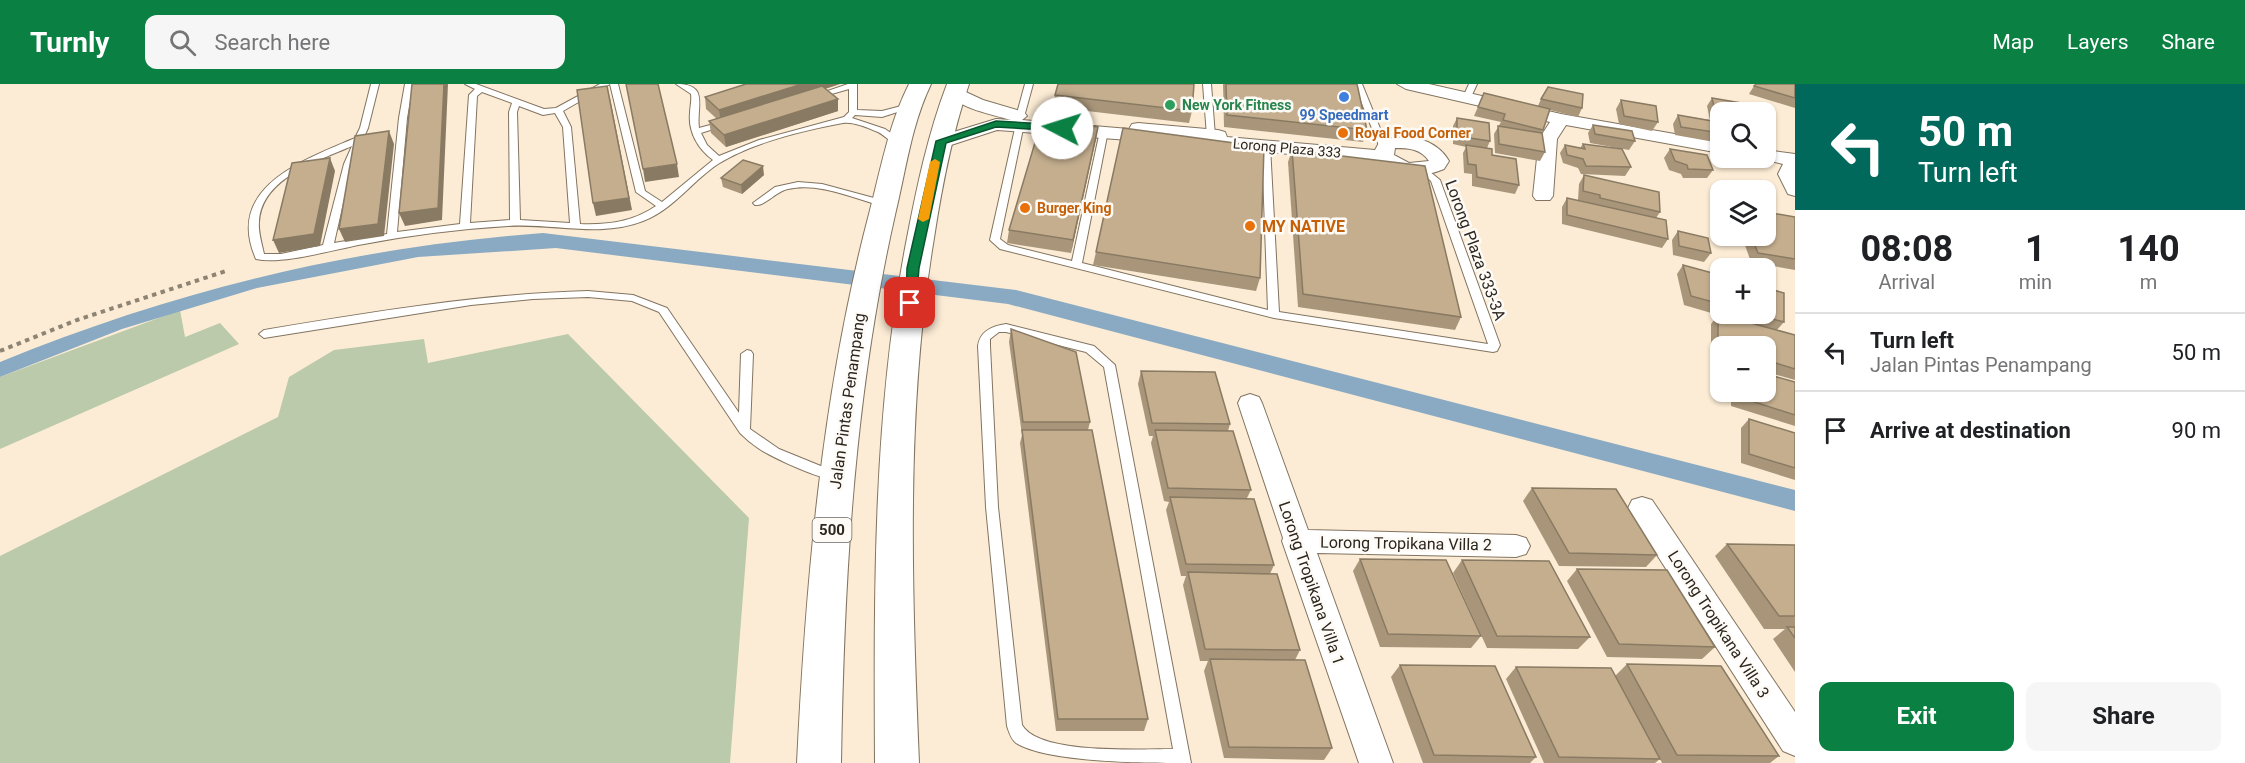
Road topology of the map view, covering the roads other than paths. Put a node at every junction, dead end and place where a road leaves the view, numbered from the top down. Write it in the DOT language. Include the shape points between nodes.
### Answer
graph roads {
  1 [pos="374,84"];
  2 [pos="409,84"];
  3 [pos="469,84"];
  4 [pos="606,84"];
  5 [pos="614,84"];
  6 [pos="680,84"];
  7 [pos="920,84"];
  8 [pos="1029,84"];
  9 [pos="1207,84"];
  10 [pos="1358,84"];
  11 [pos="1406,84"];
  12 [pos="853,85"];
  13 [pos="956,88"];
  14 [pos="481,89"];
  15 [pos="1470,91"];
  16 [pos="808,99"];
  17 [pos="516,103"];
  18 [pos="909,107"];
  19 [pos="558,110"];
  20 [pos="850,115"];
  21 [pos="1561,119"];
  22 [pos="1020,120"];
  23 [pos="730,122"];
  24 [pos="697,131"];
  25 [pos="1104,131"];
  26 [pos="1211,136"];
  27 [pos="358,140"];
  28 [pos="941,141"];
  29 [pos="898,142"];
  30 [pos="1266,146"];
  31 [pos="1710,146"];
  32 [pos="1384,153"];
  33 [pos="1776,157"];
  34 [pos="719,160"];
  35 [pos="1795,160"];
  36 [pos="1424,170"];
  37 [pos="1795,190"];
  38 [pos="1543,196"];
  39 [pos="758,203"];
  40 [pos="882,203"];
  41 [pos="662,206"];
  42 [pos="514,223"];
  43 [pos="465,226"];
  44 [pos="575,227"];
  45 [pos="392,237"];
  46 [pos="328,247"];
  47 [pos="1076,266"];
  48 [pos="1274,315"];
  49 [pos="264,334"];
  50 [pos="747,354"];
  51 [pos="1250,403"];
  52 [pos="744,430"];
  53 [pos="835,477"];
  54 [pos="1642,508"];
  55 [pos="1296,541"];
  56 [pos="1516,546"];
  57 [pos="894,629"];
  58 [pos="1795,740"];
  59 [pos="1182,760"];
  60 [pos="819,763"];
  61 [pos="897,763"];
  62 [pos="910,763"];
  63 [pos="1376,763"];
  1 -- 27 [label="lane"];
  2 -- 45 [label="lane"];
  3 -- 14 [label="lane"];
  4 -- 19 [label="lane"];
  5 -- 41 [label="lane" via="641,192"];
  6 -- 24 [label="lane" via="693,91 699,100 694,117"];
  7 -- 18 [label="main road, Jalan Pintas Penampang / 500"];
  8 -- 22 [label="lane"];
  9 -- 26 [label="lane"];
  10 -- 32 [label="lane"];
  11 -- 15 [label="street"];
  12 -- 16 [label="lane"];
  12 -- 20 [label="lane"];
  13 -- 22 [label="street, Lorong Plaza 333" via="977,104"];
  13 -- 28 [label="main road"];
  14 -- 17 [label="lane"];
  14 -- 43 [label="lane" via="473,95"];
  15 -- 21 [label="street"];
  17 -- 19 [label="lane" via="543,112"];
  17 -- 42 [label="lane"];
  18 -- 20 [label="lane" via="882,114"];
  18 -- 29 [label="main road, Jalan Pintas Penampang / 500"];
  19 -- 44 [label="lane" via="567,127"];
  20 -- 29 [label="lane"];
  20 -- 34 [label="lane"];
  21 -- 31 [label="street"];
  21 -- 38 [label="street" via="1548,139"];
  22 -- 25 [label="street, Lorong Plaza 333"];
  22 -- 26 [label="street, Lorong Plaza 333"];
  22 -- 28 [label="street, Lorong Plaza 333" via="983,126"];
  22 -- 47 [label="lane" via="995,240 1004,248"];
  23 -- 24 [label="lane"];
  24 -- 34 [label="lane" via="705,152"];
  25 -- 30 [label="street, Lorong Plaza 333"];
  25 -- 47 [label="lane"];
  26 -- 32 [label="street, Lorong Plaza 333"];
  27 -- 46 [label="lane" via="348,164"];
  27 -- 46 [label="lane" via="270,185 253,219 260,257 281,257"];
  28 -- 57 [label="main road" via="911,286 897,414"];
  29 -- 40 [label="main road, Jalan Pintas Penampang / 500"];
  30 -- 32 [label="street, Lorong Plaza 333"];
  30 -- 48 [label="lane"];
  32 -- 36 [label="street" via="1400,142 1426,148 1439,161"];
  33 -- 35 [label="street"];
  34 -- 41 [label="lane"];
  35 -- 37 [label="street" via="1788,174"];
  36 -- 48 [label="lane, Lorong Plaza 333-3A" via="1435,180 1493,348"];
  39 -- 40 [label="lane" via="786,186 812,186"];
  40 -- 53 [label="main road, Jalan Pintas Penampang / 500" via="862,299"];
  41 -- 44 [label="lane" via="653,215 626,224"];
  42 -- 43 [label="lane"];
  42 -- 44 [label="lane"];
  43 -- 45 [label="lane"];
  45 -- 46 [label="lane"];
  47 -- 48 [label="lane"];
  49 -- 52 [label="lane" via="503,297 634,297 663,310"];
  50 -- 52 [label="lane"];
  51 -- 55 [label="street, Lorong Tropikana Villa 1"];
  52 -- 53 [label="lane" via="780,456"];
  53 -- 60 [label="main road, Jalan Pintas Penampang / 500"];
  54 -- 58 [label="street, Lorong Tropikana Villa 3"];
  55 -- 56 [label="street, Lorong Tropikana Villa 2"];
  55 -- 63 [label="street, Lorong Tropikana Villa 1"];
  57 -- 61 [label="main road"];
  57 -- 62 [label="street"];
  59 -- 59 [label="lane" via="1063,753 1022,738 1013,722 992,507 984,346 985,338 996,329 1006,328 1090,349 1109,365"];
}
